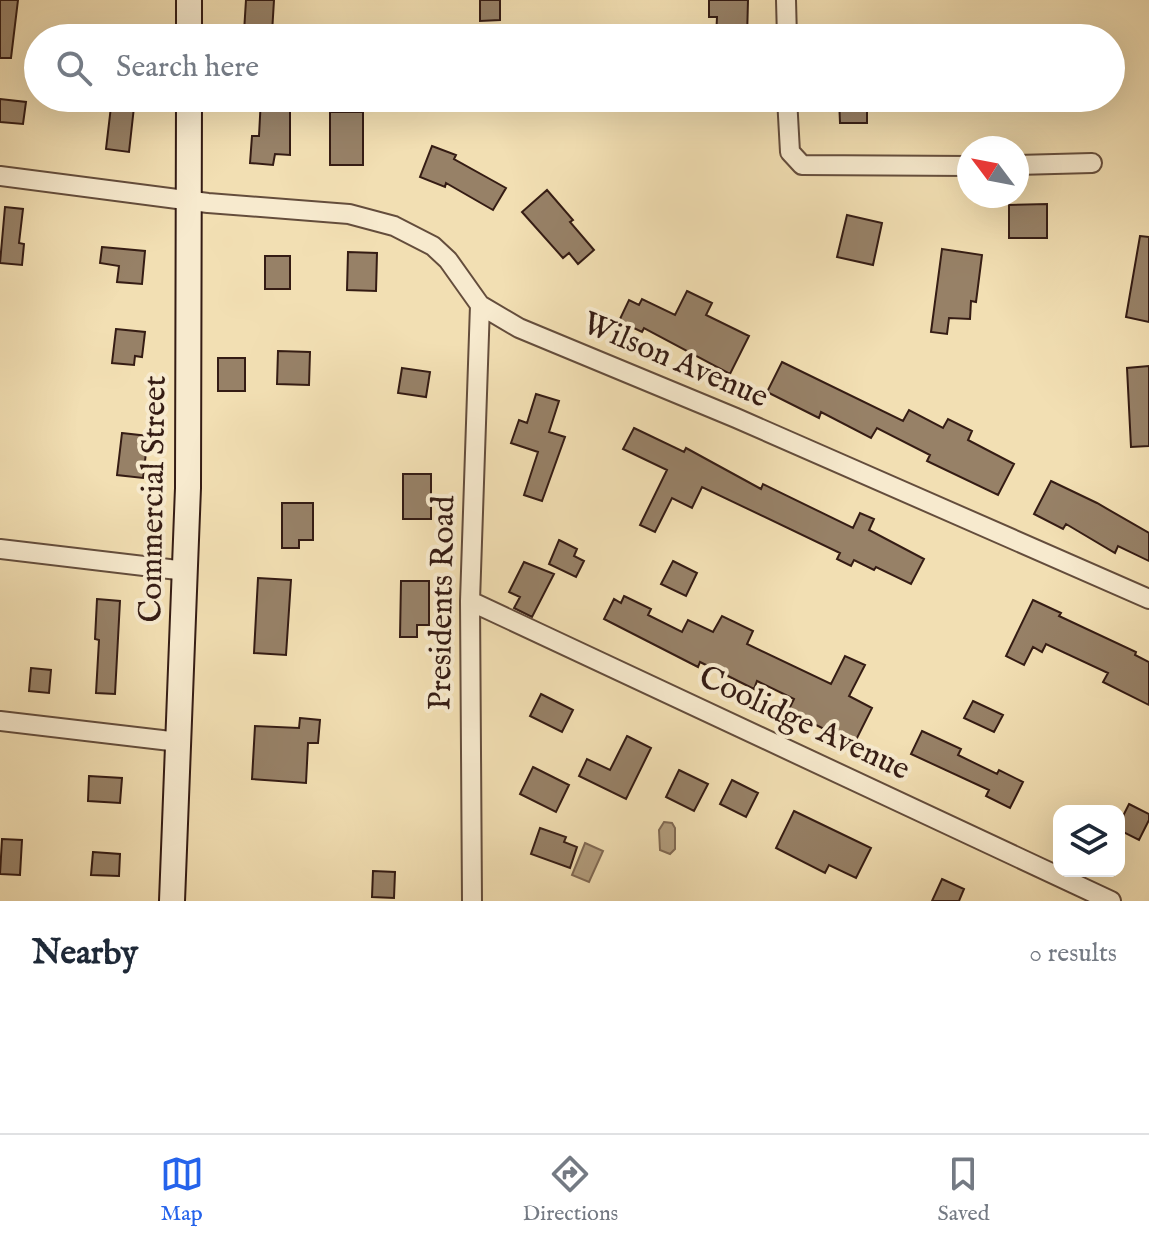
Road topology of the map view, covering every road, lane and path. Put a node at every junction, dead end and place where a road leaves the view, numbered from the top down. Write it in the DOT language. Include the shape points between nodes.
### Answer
graph roads {
  1 [pos="189,0"];
  2 [pos="786,0"];
  3 [pos="189,24"];
  4 [pos="787,24"];
  5 [pos="189,112"];
  6 [pos="787,112"];
  7 [pos="1092,163"];
  8 [pos="1029,165"];
  9 [pos="957,166"];
  10 [pos="0,176"];
  11 [pos="188,201"];
  12 [pos="480,305"];
  13 [pos="0,549"];
  14 [pos="186,571"];
  15 [pos="1149,599"];
  16 [pos="470,601"];
  17 [pos="0,721"];
  18 [pos="179,742"];
  19 [pos="172,901"];
  20 [pos="472,901"];
  21 [pos="1111,901"];
  1 -- 3 [label="main road"];
  2 -- 4 [label="street"];
  5 -- 11 [label="main road, Commercial Street"];
  6 -- 9 [label="street" via="787,134 794,158 802,165"];
  7 -- 8 [label="street"];
  10 -- 11 [label="street, Wilson Avenue"];
  11 -- 12 [label="street, Wilson Avenue" via="349,214 394,226 433,246"];
  11 -- 14 [label="main road, Commercial Street"];
  12 -- 15 [label="street, Wilson Avenue" via="519,328"];
  12 -- 16 [label="street, Presidents Road"];
  13 -- 14 [label="street"];
  14 -- 18 [label="main road, Commercial Street"];
  16 -- 20 [label="street, Presidents Road"];
  16 -- 21 [label="street, Coolidge Avenue"];
  17 -- 18 [label="street"];
  18 -- 19 [label="main road, Commercial Street"];
}
